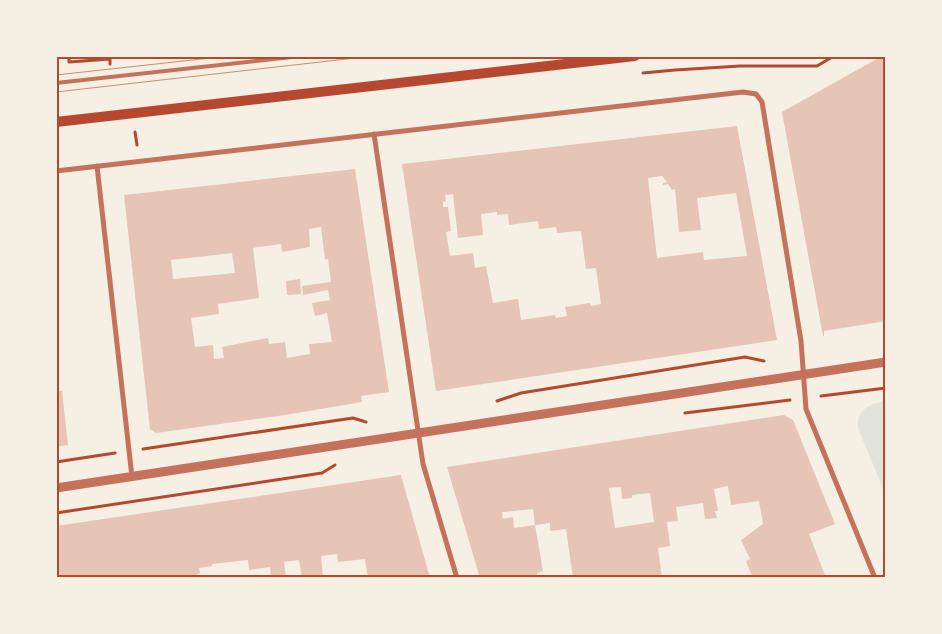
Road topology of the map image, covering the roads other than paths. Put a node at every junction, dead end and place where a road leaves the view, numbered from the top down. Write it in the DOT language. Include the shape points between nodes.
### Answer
graph roads {
  1 [pos="301,56"];
  2 [pos="635,56"];
  3 [pos="56,83"];
  4 [pos="56,122"];
  5 [pos="374,134"];
  6 [pos="97,166"];
  7 [pos="56,170"];
  8 [pos="886,362"];
  9 [pos="804,374"];
  10 [pos="418,434"];
  11 [pos="132,476"];
  12 [pos="56,488"];
  13 [pos="457,578"];
  14 [pos="875,578"];
  1 -- 3 [label="lane"];
  2 -- 4 [label="main road"];
  5 -- 6 [label="street"];
  5 -- 9 [label="street" via="743,92 756,94 763,108"];
  5 -- 10 [label="street"];
  6 -- 7 [label="street"];
  6 -- 11 [label="street"];
  8 -- 9 [label="street"];
  9 -- 10 [label="street"];
  9 -- 14 [label="street" via="806,410"];
  10 -- 11 [label="street"];
  10 -- 13 [label="street" via="423,464"];
  11 -- 12 [label="street"];
}
